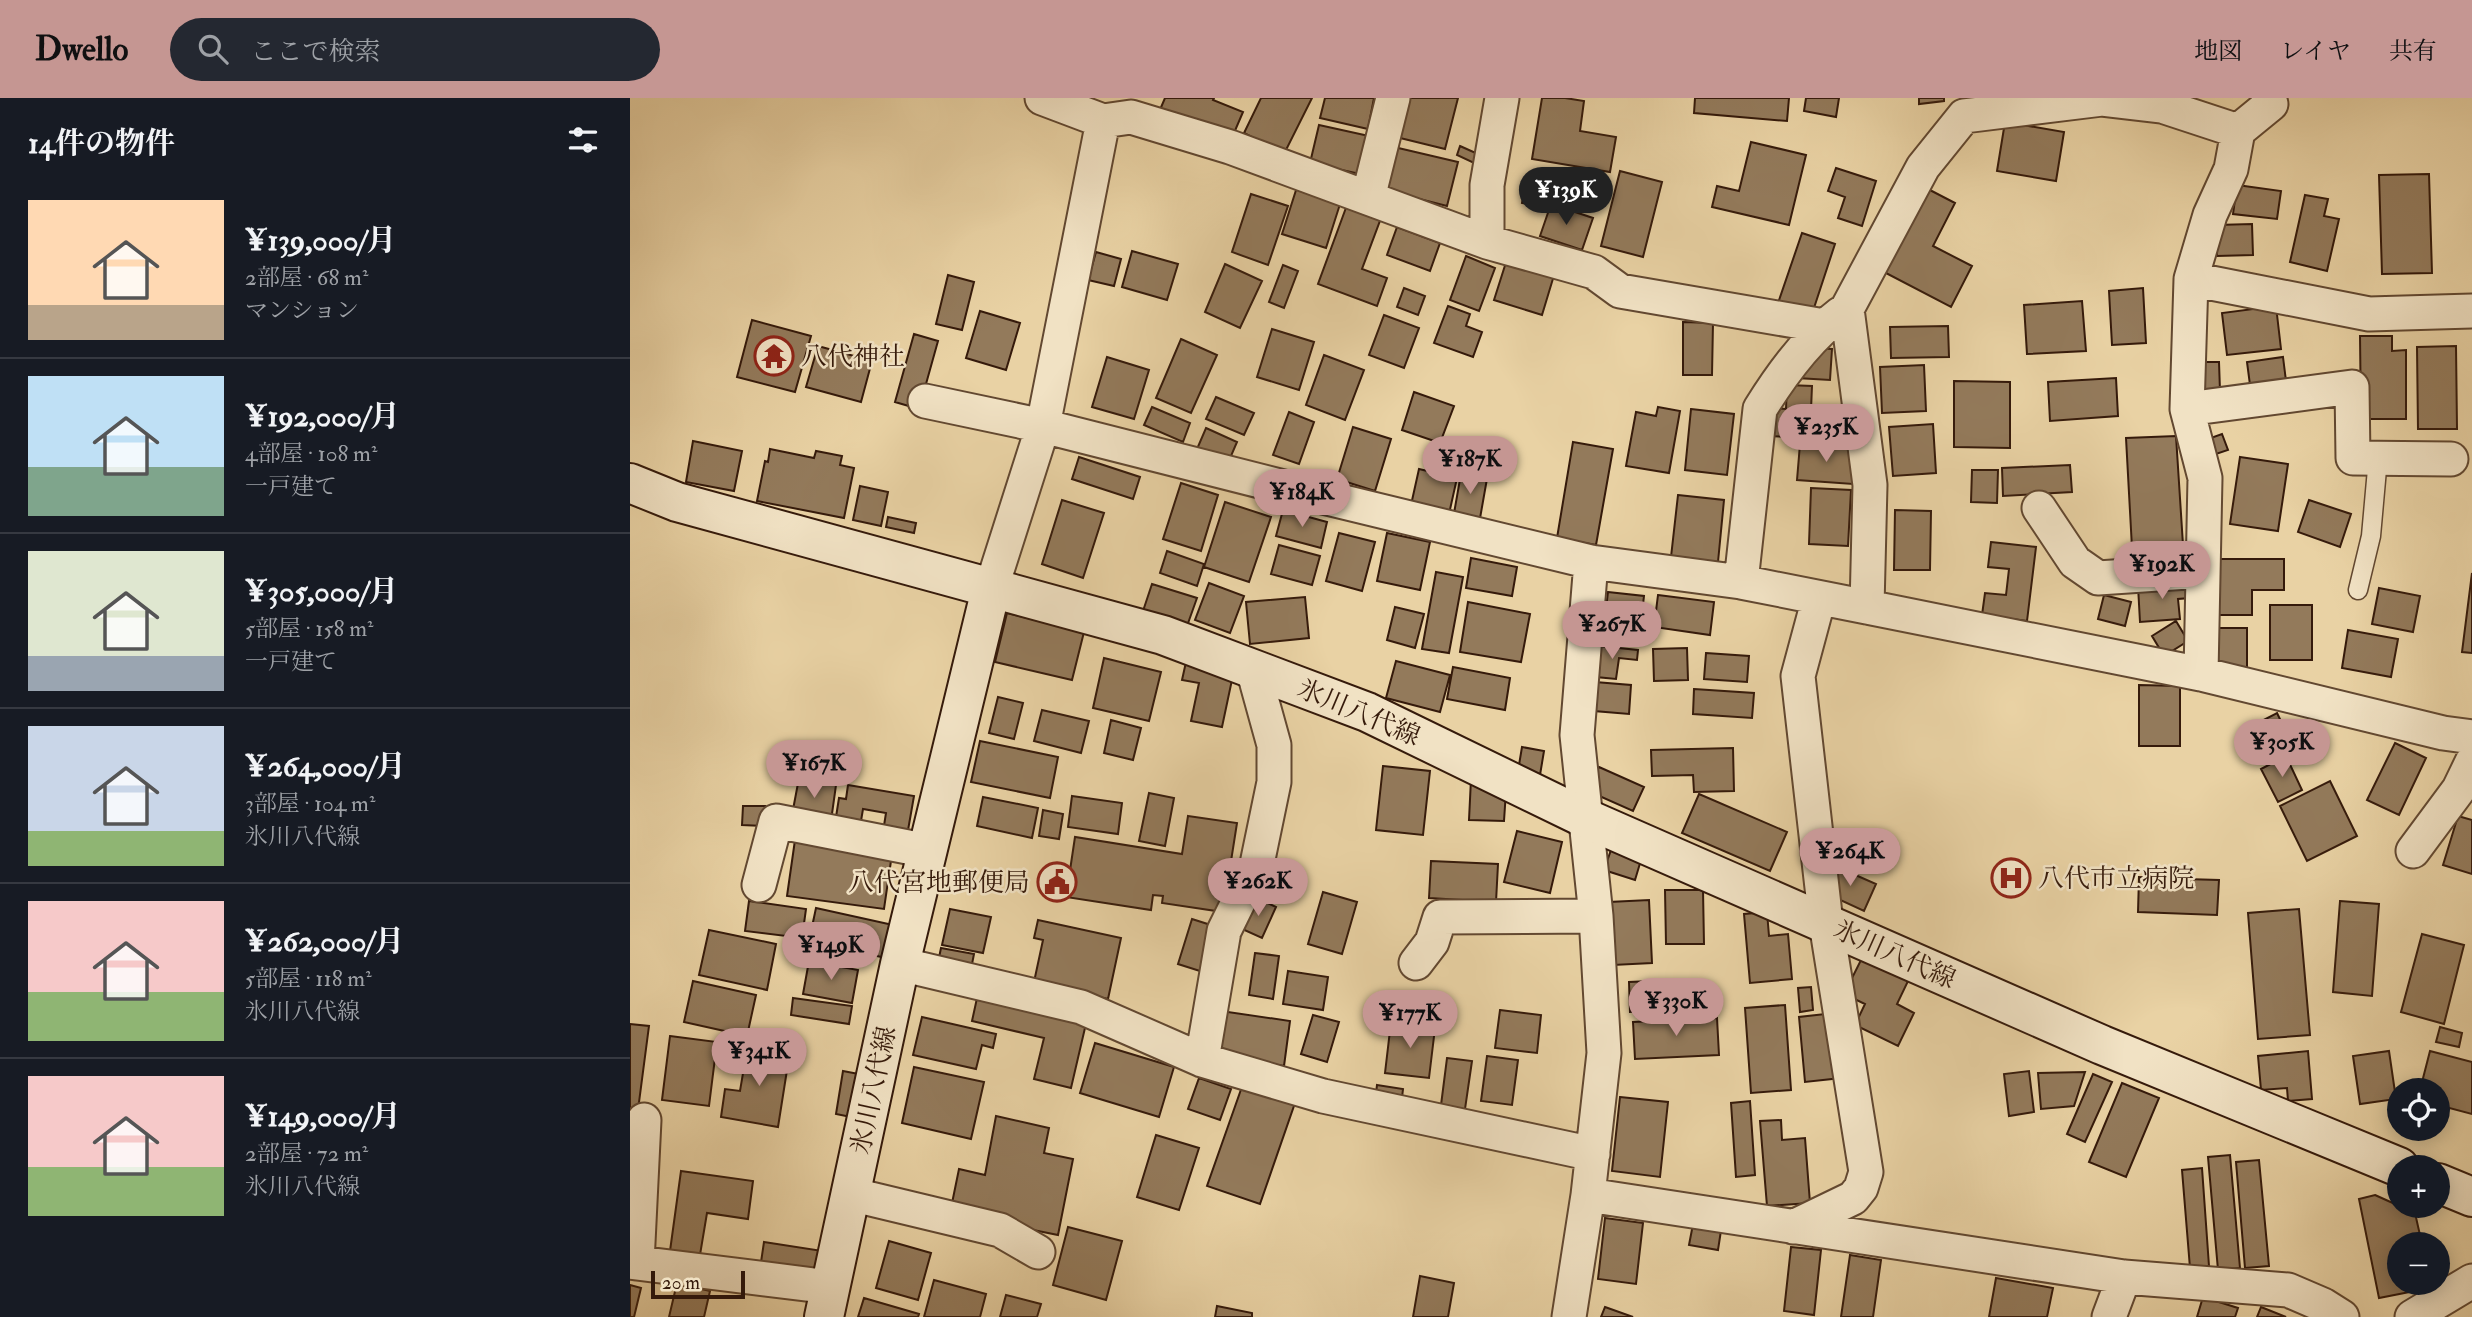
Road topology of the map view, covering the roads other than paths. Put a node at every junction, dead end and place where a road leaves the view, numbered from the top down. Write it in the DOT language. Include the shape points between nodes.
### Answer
graph roads {
  1 [pos="1042,98"];
  2 [pos="1393,98"];
  3 [pos="1502,98"];
  4 [pos="2271,104"];
  5 [pos="1962,107"];
  6 [pos="1084,110"];
  7 [pos="2238,131"];
  8 [pos="1368,198"];
  9 [pos="1488,242"];
  10 [pos="2191,279"];
  11 [pos="2472,310"];
  12 [pos="1835,318"];
  13 [pos="925,401"];
  14 [pos="2187,409"];
  15 [pos="1043,426"];
  16 [pos="2378,458"];
  17 [pos="2451,459"];
  18 [pos="630,483"];
  19 [pos="2039,508"];
  20 [pos="1591,562"];
  21 [pos="2203,571"];
  22 [pos="1741,582"];
  23 [pos="991,589"];
  24 [pos="2358,590"];
  25 [pos="1819,598"];
  26 [pos="1867,607"];
  27 [pos="1253,669"];
  28 [pos="2201,674"];
  29 [pos="2472,711"];
  30 [pos="2457,735"];
  31 [pos="2472,762"];
  32 [pos="1585,818"];
  33 [pos="928,850"];
  34 [pos="2413,851"];
  35 [pos="759,885"];
  36 [pos="1596,916"];
  37 [pos="1826,923"];
  38 [pos="1416,963"];
  39 [pos="900,964"];
  40 [pos="1202,1060"];
  41 [pos="644,1120"];
  42 [pos="1593,1154"];
  43 [pos="2387,1162"];
  44 [pos="850,1194"];
  45 [pos="1588,1195"];
  46 [pos="1793,1227"];
  47 [pos="1038,1252"];
  48 [pos="634,1262"];
  49 [pos="2124,1277"];
  50 [pos="2472,1281"];
  51 [pos="827,1302"];
  52 [pos="1569,1317"];
  53 [pos="2109,1317"];
  54 [pos="2342,1317"];
  55 [pos="2412,1317"];
  1 -- 6 [label="street"];
  2 -- 8 [label="street"];
  3 -- 9 [label="street" via="1487,185"];
  4 -- 7 [label="street"];
  5 -- 7 [label="street" via="2102,99 2162,106"];
  5 -- 12 [label="street"];
  6 -- 8 [label="street" via="1131,117 1230,147"];
  6 -- 15 [label="street"];
  7 -- 10 [label="street" via="2231,169 2210,215"];
  8 -- 9 [label="street"];
  9 -- 12 [label="street" via="1594,272 1620,291"];
  10 -- 11 [label="street" via="2369,314"];
  10 -- 14 [label="street"];
  12 -- 22 [label="street" via="1760,409"];
  12 -- 26 [label="street" via="1870,485"];
  13 -- 15 [label="street"];
  14 -- 16 [label="street" via="2353,387 2353,458"];
  14 -- 21 [label="street" via="2204,478"];
  15 -- 20 [label="street"];
  15 -- 23 [label="street"];
  16 -- 17 [label="street"];
  16 -- 24 [label="lane" via="2371,536"];
  18 -- 23 [label="main road" via="677,502"];
  19 -- 21 [label="street" via="2074,562 2098,578"];
  20 -- 22 [label="street"];
  20 -- 32 [label="street" via="1577,735"];
  21 -- 28 [label="street"];
  22 -- 25 [label="street"];
  23 -- 27 [label="main road, 氷川八代線" via="1163,635"];
  23 -- 33 [label="main road, 氷川八代線"];
  25 -- 26 [label="street"];
  25 -- 37 [label="street" via="1798,676"];
  26 -- 28 [label="street"];
  27 -- 32 [label="main road, 氷川八代線" via="1367,712"];
  27 -- 40 [label="street" via="1274,745 1274,782 1257,864 1224,931"];
  28 -- 30 [label="street"];
  29 -- 30 [label="street"];
  31 -- 34 [label="street" via="2459,789"];
  32 -- 36 [label="street"];
  32 -- 37 [label="main road, 氷川八代線"];
  33 -- 35 [label="street" via="776,821"];
  33 -- 39 [label="main road, 氷川八代線"];
  36 -- 38 [label="street" via="1440,917 1432,942"];
  36 -- 42 [label="street" via="1604,1053"];
  37 -- 43 [label="main road, 氷川八代線" via="2102,1045"];
  37 -- 46 [label="street" via="1866,1172 1853,1198"];
  39 -- 40 [label="street" via="1081,1007"];
  39 -- 44 [label="main road, 氷川八代線"];
  40 -- 42 [label="street" via="1322,1097"];
  41 -- 48 [label="street"];
  42 -- 45 [label="street"];
  44 -- 47 [label="street" via="1000,1230"];
  44 -- 51 [label="main road, 氷川八代線"];
  45 -- 46 [label="street"];
  45 -- 52 [label="street"];
  46 -- 49 [label="street"];
  48 -- 51 [label="street"];
  49 -- 53 [label="street"];
  49 -- 54 [label="street" via="2288,1290"];
  50 -- 55 [label="street"];
}
